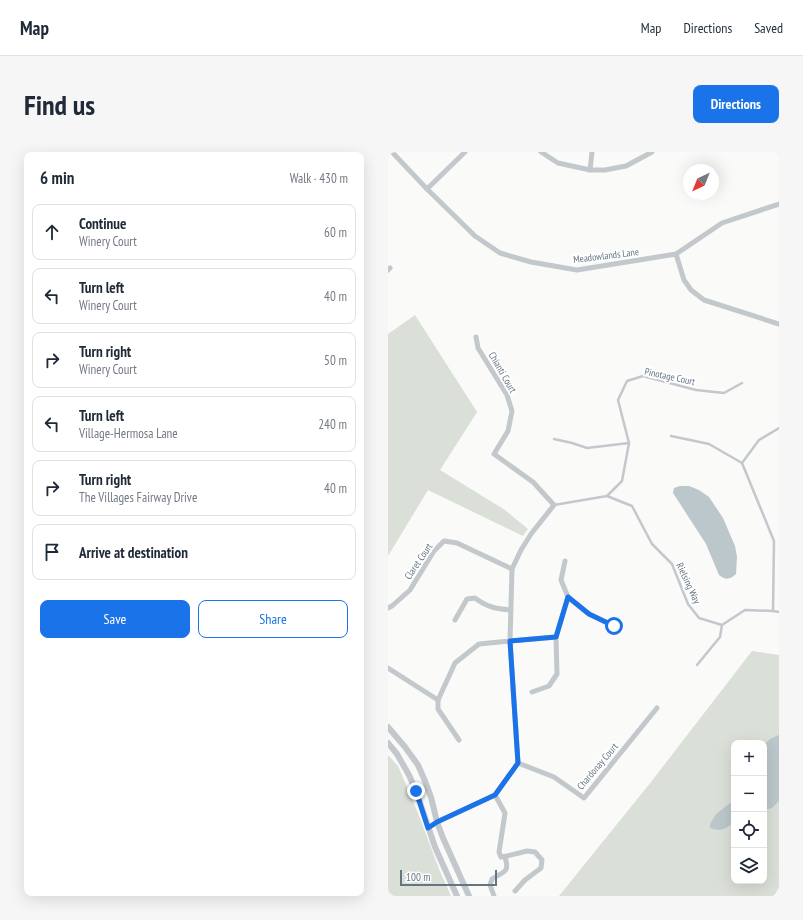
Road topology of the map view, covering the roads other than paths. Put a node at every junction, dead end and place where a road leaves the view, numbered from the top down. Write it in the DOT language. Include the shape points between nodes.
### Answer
graph roads {
  1 [pos="392,152"];
  2 [pos="465,152"];
  3 [pos="541,152"];
  4 [pos="592,152"];
  5 [pos="652,152"];
  6 [pos="590,170"];
  7 [pos="427,189"];
  8 [pos="779,204"];
  9 [pos="676,254"];
  10 [pos="779,324"];
  11 [pos="476,337"];
  12 [pos="742,383"];
  13 [pos="779,428"];
  14 [pos="671,436"];
  15 [pos="554,439"];
  16 [pos="629,443"];
  17 [pos="742,463"];
  18 [pos="607,496"];
  19 [pos="554,505"];
  20 [pos="565,561"];
  21 [pos="512,569"];
  22 [pos="568,597"];
  23 [pos="388,608"];
  24 [pos="511,610"];
  25 [pos="773,611"];
  26 [pos="779,612"];
  27 [pos="455,620"];
  28 [pos="722,625"];
  29 [pos="614,626"];
  30 [pos="556,637"];
  31 [pos="510,641"];
  32 [pos="697,665"];
  33 [pos="388,668"];
  34 [pos="532,692"];
  35 [pos="438,700"];
  36 [pos="657,708"];
  37 [pos="388,727"];
  38 [pos="459,740"];
  39 [pos="388,744"];
  40 [pos="518,763"];
  41 [pos="495,795"];
  42 [pos="437,822"];
  43 [pos="428,828"];
  44 [pos="505,856"];
  45 [pos="515,891"];
  46 [pos="457,896"];
  47 [pos="469,896"];
  48 [pos="494,896"];
  1 -- 7 [label="street, Meadowlands Lane"];
  2 -- 7 [label="street"];
  3 -- 6 [label="street" via="558,163"];
  4 -- 6 [label="street"];
  5 -- 6 [label="street" via="626,166"];
  7 -- 9 [label="street, Meadowlands Lane" via="475,236 500,253 531,262 577,270"];
  8 -- 9 [label="street, Meadowlands Lane" via="722,223"];
  9 -- 10 [label="street" via="684,280 691,290 704,300"];
  11 -- 19 [label="street, Chianti Court" via="478,348 507,395 512,411 508,431 494,454 534,482"];
  12 -- 16 [label="lane, Pinotage Court" via="724,393 696,390 642,376 627,381 618,400"];
  13 -- 17 [label="lane" via="760,440"];
  14 -- 17 [label="lane" via="709,444"];
  15 -- 16 [label="lane" via="587,448"];
  16 -- 18 [label="lane, Pinotage Court" via="622,481"];
  17 -- 25 [label="lane" via="774,541"];
  18 -- 19 [label="lane"];
  18 -- 28 [label="lane, Rielsing Way" via="632,506 652,544 672,564 688,604 699,618"];
  19 -- 21 [label="street" via="530,534"];
  20 -- 22 [label="street" via="561,580"];
  21 -- 23 [label="street, Claret Court" via="457,543 444,541 434,551 410,590"];
  21 -- 24 [label="street"];
  22 -- 29 [label="street" via="589,614"];
  22 -- 30 [label="street"];
  24 -- 27 [label="street" via="497,609 475,598 467,600"];
  24 -- 31 [label="street"];
  25 -- 26 [label="lane"];
  25 -- 28 [label="lane" via="745,610"];
  28 -- 32 [label="lane" via="720,637"];
  30 -- 31 [label="street"];
  30 -- 34 [label="street" via="557,674 549,686"];
  31 -- 35 [label="street" via="479,644 455,663"];
  31 -- 40 [label="street"];
  33 -- 35 [label="street"];
  35 -- 38 [label="street" via="438,708"];
  36 -- 40 [label="street, Chardonay Court" via="584,798 554,777"];
  37 -- 42 [label="street" via="418,765 431,797"];
  39 -- 43 [label="street" via="409,775"];
  40 -- 41 [label="street"];
  41 -- 42 [label="street"];
  41 -- 44 [label="street" via="505,813 499,852 501,857"];
  42 -- 43 [label="street"];
  42 -- 47 [label="street"];
  43 -- 46 [label="street"];
  44 -- 45 [label="street" via="527,851 534,852 542,860 541,868"];
  44 -- 48 [label="street" via="507,869 492,879 490,885"];
}
